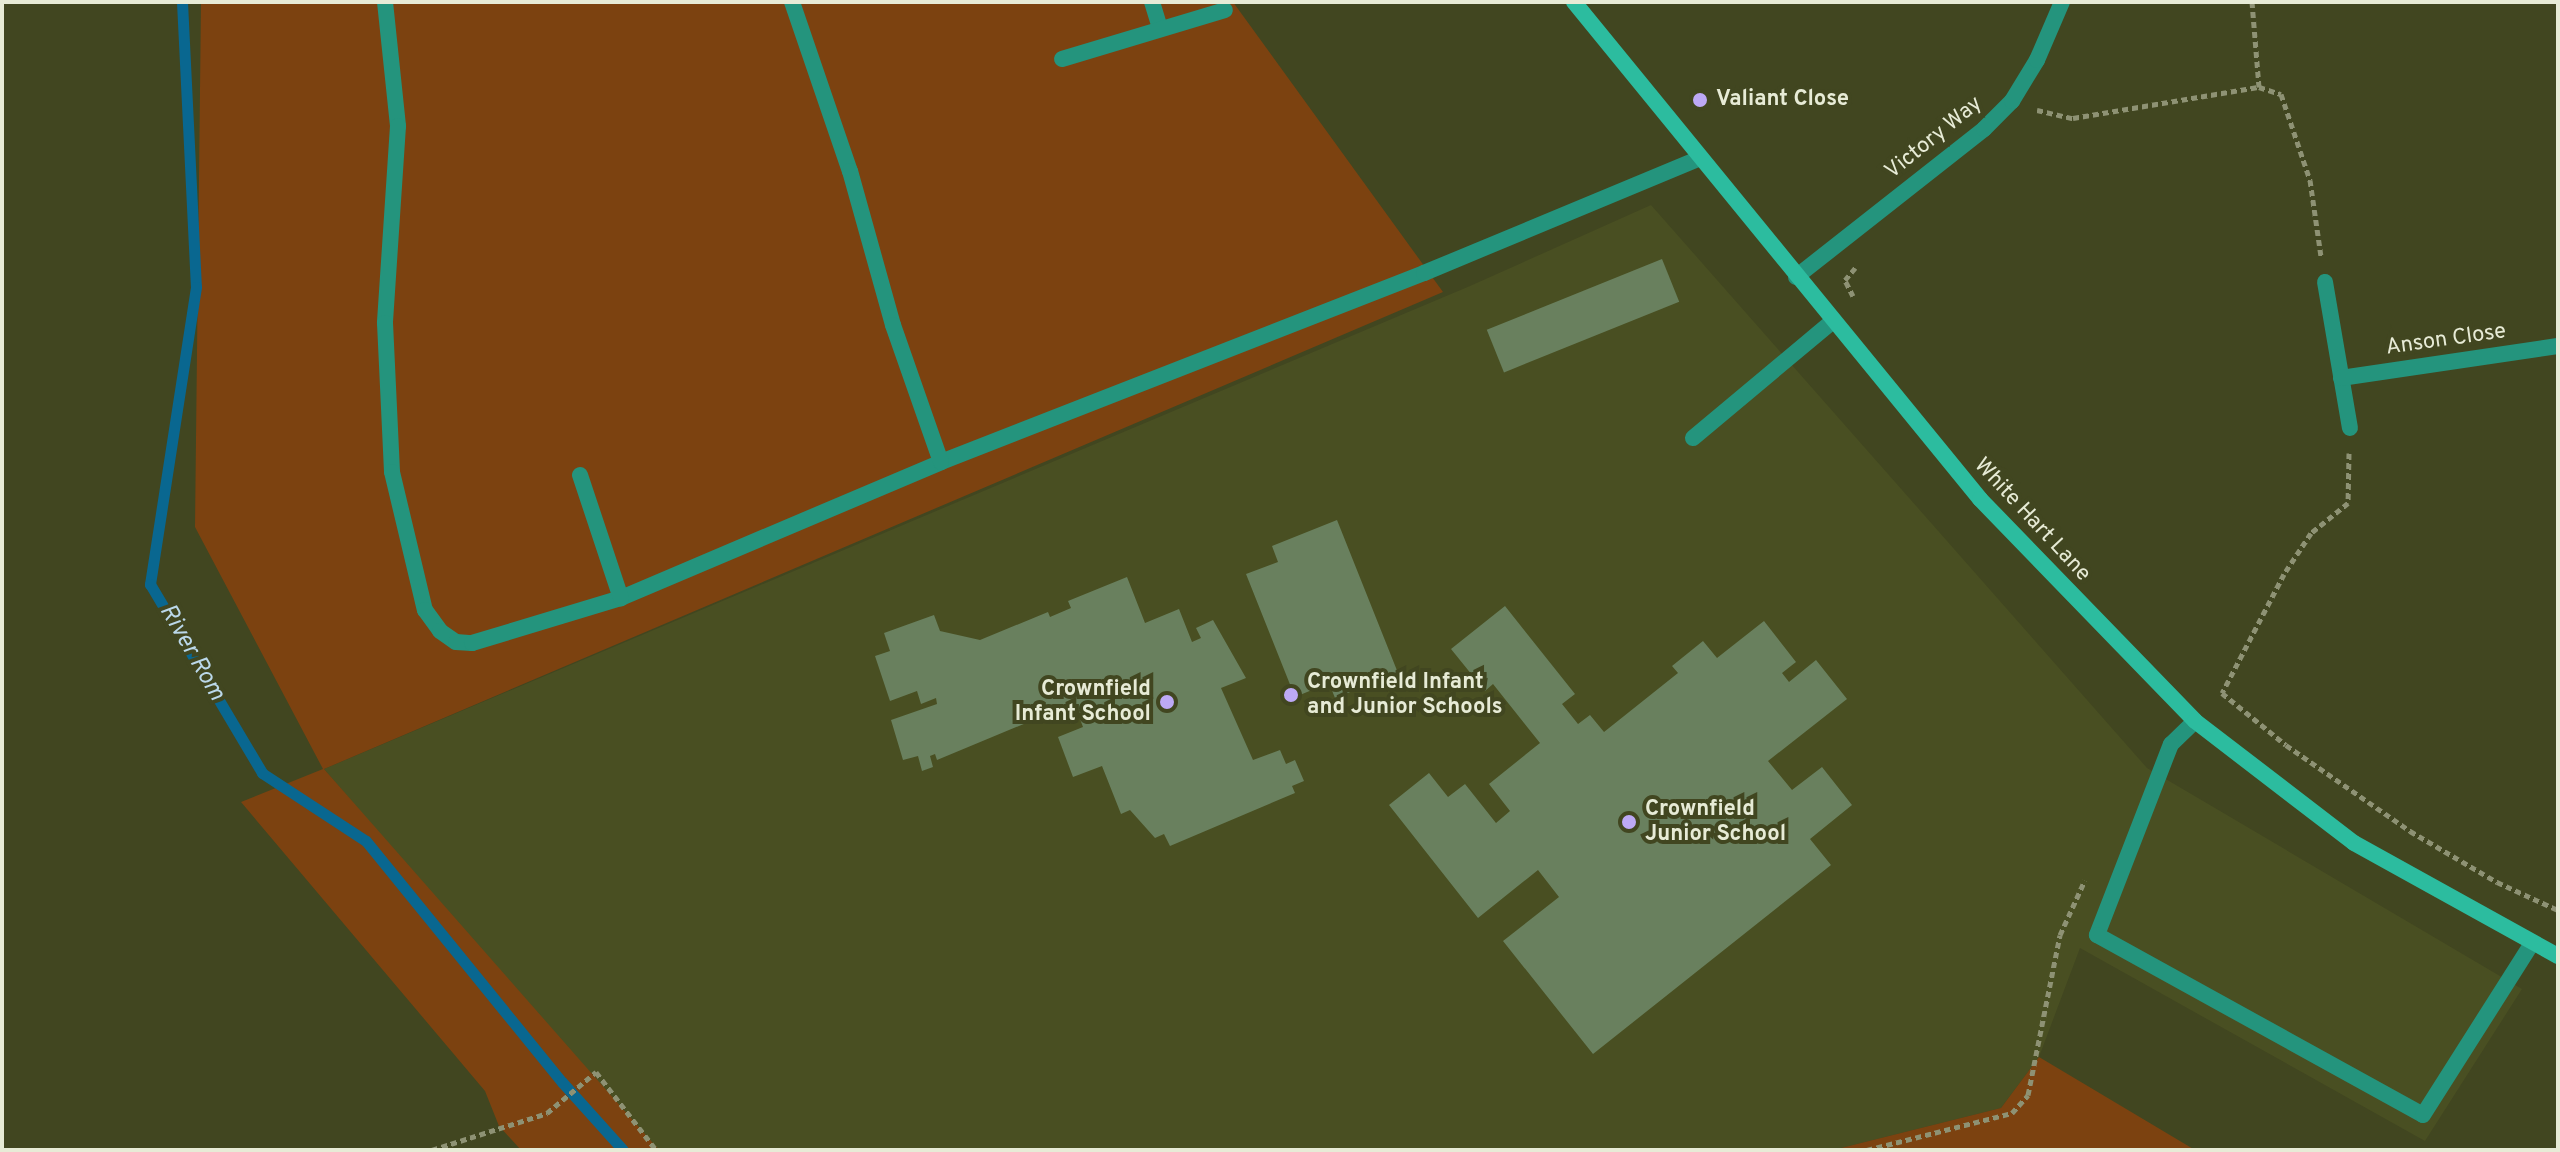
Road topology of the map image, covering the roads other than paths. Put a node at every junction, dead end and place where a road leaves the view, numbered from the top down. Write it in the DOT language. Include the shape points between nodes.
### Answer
graph roads {
  1 [pos="385,2"];
  2 [pos="792,2"];
  3 [pos="1152,2"];
  4 [pos="1574,2"];
  5 [pos="2062,2"];
  6 [pos="1225,10"];
  7 [pos="1160,29"];
  8 [pos="1062,59"];
  9 [pos="1700,158"];
  10 [pos="1796,277"];
  11 [pos="2325,282"];
  12 [pos="1833,321"];
  13 [pos="2558,346"];
  14 [pos="2341,378"];
  15 [pos="2350,428"];
  16 [pos="1693,438"];
  17 [pos="941,462"];
  18 [pos="580,475"];
  19 [pos="621,598"];
  20 [pos="2195,721"];
  21 [pos="2532,943"];
  22 [pos="2558,956"];
  1 -- 19 [label="street" via="398,126 385,323 389,436 392,472 425,610 440,631 456,642 472,643"];
  2 -- 17 [label="street"];
  3 -- 7 [label="street"];
  4 -- 9 [label="street, White Hart Lane"];
  5 -- 10 [label="street, Victory Way" via="2012,101 1984,129"];
  6 -- 7 [label="street"];
  7 -- 8 [label="street"];
  9 -- 10 [label="street, White Hart Lane"];
  9 -- 17 [label="street" via="1424,273"];
  10 -- 12 [label="street, White Hart Lane"];
  11 -- 14 [label="street"];
  12 -- 16 [label="street"];
  12 -- 20 [label="street, White Hart Lane" via="1980,499"];
  13 -- 14 [label="street, Anson Close"];
  14 -- 15 [label="street"];
  17 -- 19 [label="street"];
  18 -- 19 [label="street"];
  20 -- 21 [label="street, White Hart Lane" via="2354,843"];
  20 -- 21 [label="street" via="2171,744 2097,935 2423,1115"];
  21 -- 22 [label="street, White Hart Lane"];
}
